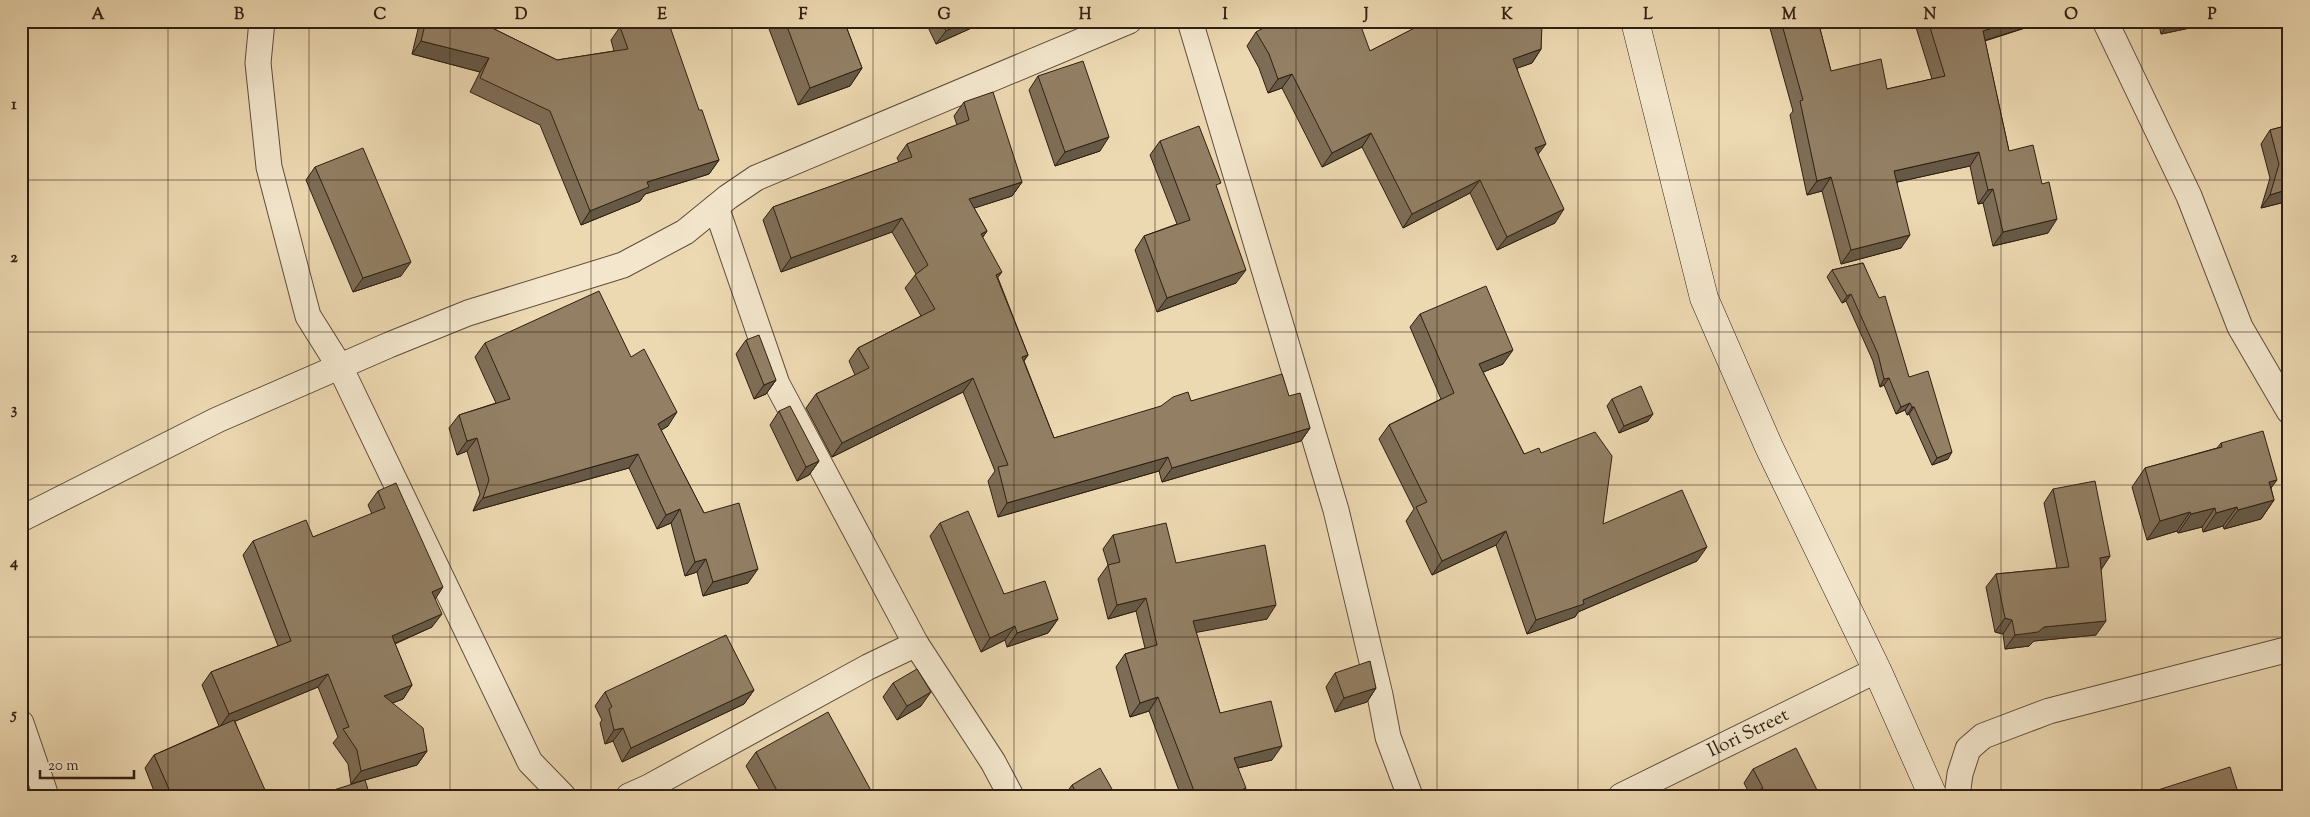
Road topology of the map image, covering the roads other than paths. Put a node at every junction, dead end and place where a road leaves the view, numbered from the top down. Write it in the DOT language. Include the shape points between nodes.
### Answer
graph roads {
  1 [pos="262,21"];
  2 [pos="1190,21"];
  3 [pos="1635,21"];
  4 [pos="2105,21"];
  5 [pos="1118,23"];
  6 [pos="716,207"];
  7 [pos="340,367"];
  8 [pos="2289,411"];
  9 [pos="21,519"];
  10 [pos="916,644"];
  11 [pos="2289,649"];
  12 [pos="1877,670"];
  13 [pos="21,723"];
  14 [pos="46,796"];
  15 [pos="563,796"];
  16 [pos="629,796"];
  17 [pos="1011,796"];
  18 [pos="1410,796"];
  19 [pos="1621,796"];
  20 [pos="1934,796"];
  21 [pos="1956,796"];
  1 -- 7 [label="street" via="258,63 269,167 308,316"];
  2 -- 18 [label="street" via="1336,510 1388,737"];
  3 -- 12 [label="main road" via="1704,298 1769,447"];
  4 -- 8 [label="street" via="2189,196 2240,327"];
  5 -- 6 [label="street" via="756,178"];
  6 -- 7 [label="street" via="685,232 623,265 468,313"];
  6 -- 10 [label="street" via="777,384"];
  7 -- 9 [label="street" via="218,420"];
  7 -- 15 [label="street" via="530,762"];
  10 -- 16 [label="street"];
  10 -- 17 [label="street" via="993,762"];
  11 -- 21 [label="street" via="2048,711 1983,736 1968,749"];
  12 -- 19 [label="street, Ilori Street"];
  12 -- 20 [label="main road"];
  13 -- 14 [label="street"];
}
